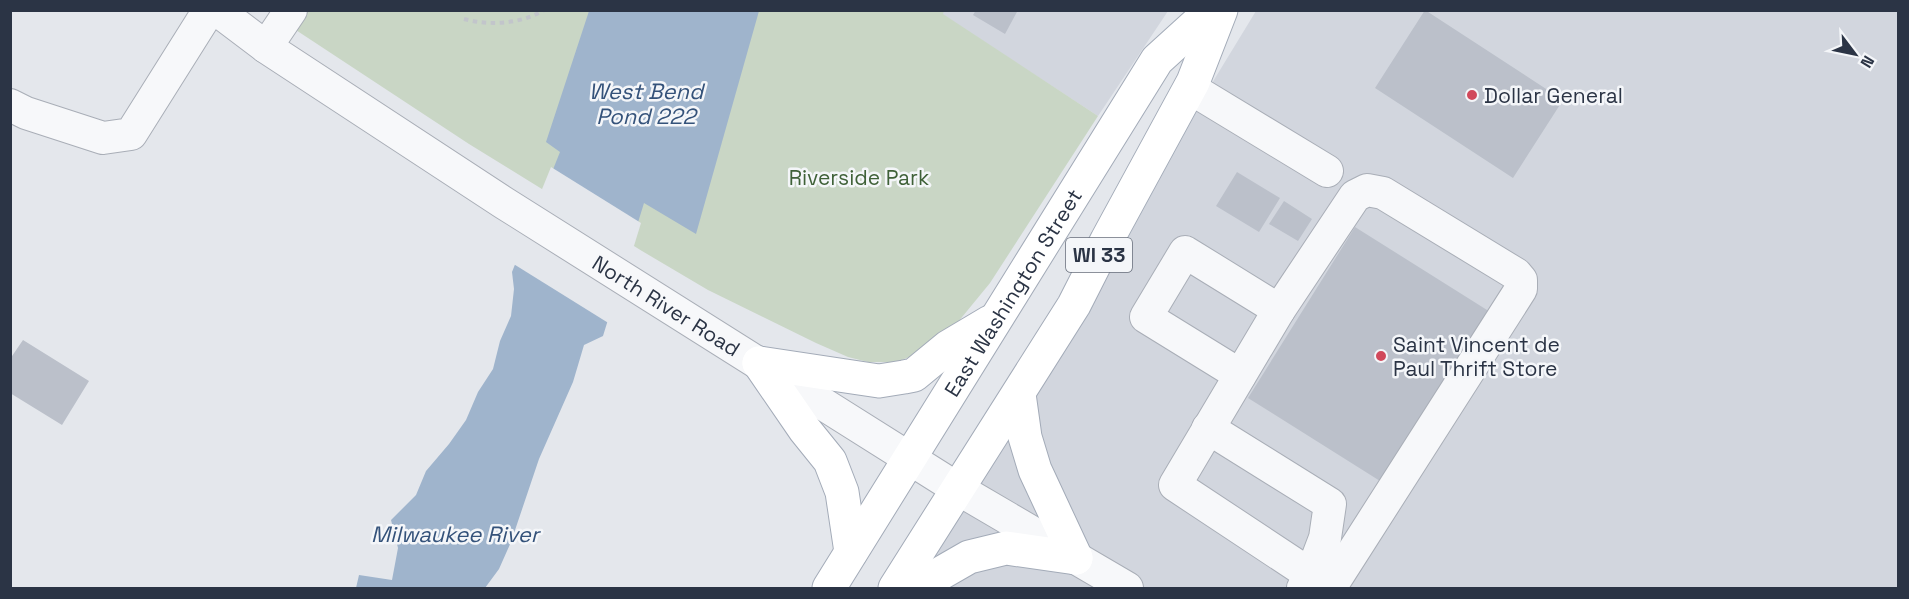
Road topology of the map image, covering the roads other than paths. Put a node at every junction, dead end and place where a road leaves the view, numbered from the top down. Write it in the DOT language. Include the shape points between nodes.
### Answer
graph roads {
  1 [pos="209,10"];
  2 [pos="217,10"];
  3 [pos="291,10"];
  4 [pos="1212,10"];
  5 [pos="1221,10"];
  6 [pos="266,48"];
  7 [pos="1190,88"];
  8 [pos="10,105"];
  9 [pos="1328,171"];
  10 [pos="1280,310"];
  11 [pos="994,319"];
  12 [pos="759,363"];
  13 [pos="1240,375"];
  14 [pos="1018,394"];
  15 [pos="1208,428"];
  16 [pos="909,458"];
  17 [pos="958,489"];
  18 [pos="851,552"];
  19 [pos="1076,558"];
  20 [pos="1315,584"];
  21 [pos="828,588"];
  22 [pos="895,588"];
  23 [pos="915,588"];
  24 [pos="1127,588"];
  1 -- 8 [label="street" via="131,134 103,138"];
  2 -- 6 [label="street, North River Road"];
  3 -- 6 [label="street"];
  4 -- 11 [label="main road, East Washington Street / WI 33" via="1157,60"];
  5 -- 7 [label="main road, WI 33"];
  6 -- 12 [label="street, North River Road"];
  7 -- 9 [label="street"];
  7 -- 14 [label="main road, WI 33" via="1074,305"];
  10 -- 13 [label="street"];
  10 -- 13 [label="street" via="1185,252 1146,317"];
  10 -- 20 [label="street" via="1354,196 1367,190 1383,193 1521,280 1521,289"];
  11 -- 12 [label="main road" via="948,347 914,375 904,377 879,381"];
  11 -- 16 [label="main road, East Washington Street / WI 33"];
  12 -- 16 [label="street, North River Road"];
  12 -- 18 [label="main road" via="830,461 842,492"];
  13 -- 15 [label="street"];
  14 -- 17 [label="main road, WI 33"];
  14 -- 19 [label="main road" via="1035,470"];
  15 -- 20 [label="street" via="1330,504"];
  15 -- 20 [label="street" via="1175,485"];
  16 -- 17 [label="street, North River Road"];
  16 -- 18 [label="main road, East Washington Street / WI 33"];
  17 -- 19 [label="street, North River Road"];
  17 -- 22 [label="main road, WI 33"];
  18 -- 21 [label="main road, East Washington Street / WI 33"];
  19 -- 23 [label="main road" via="1006,548 969,557"];
  19 -- 24 [label="street, North River Road"];
}
